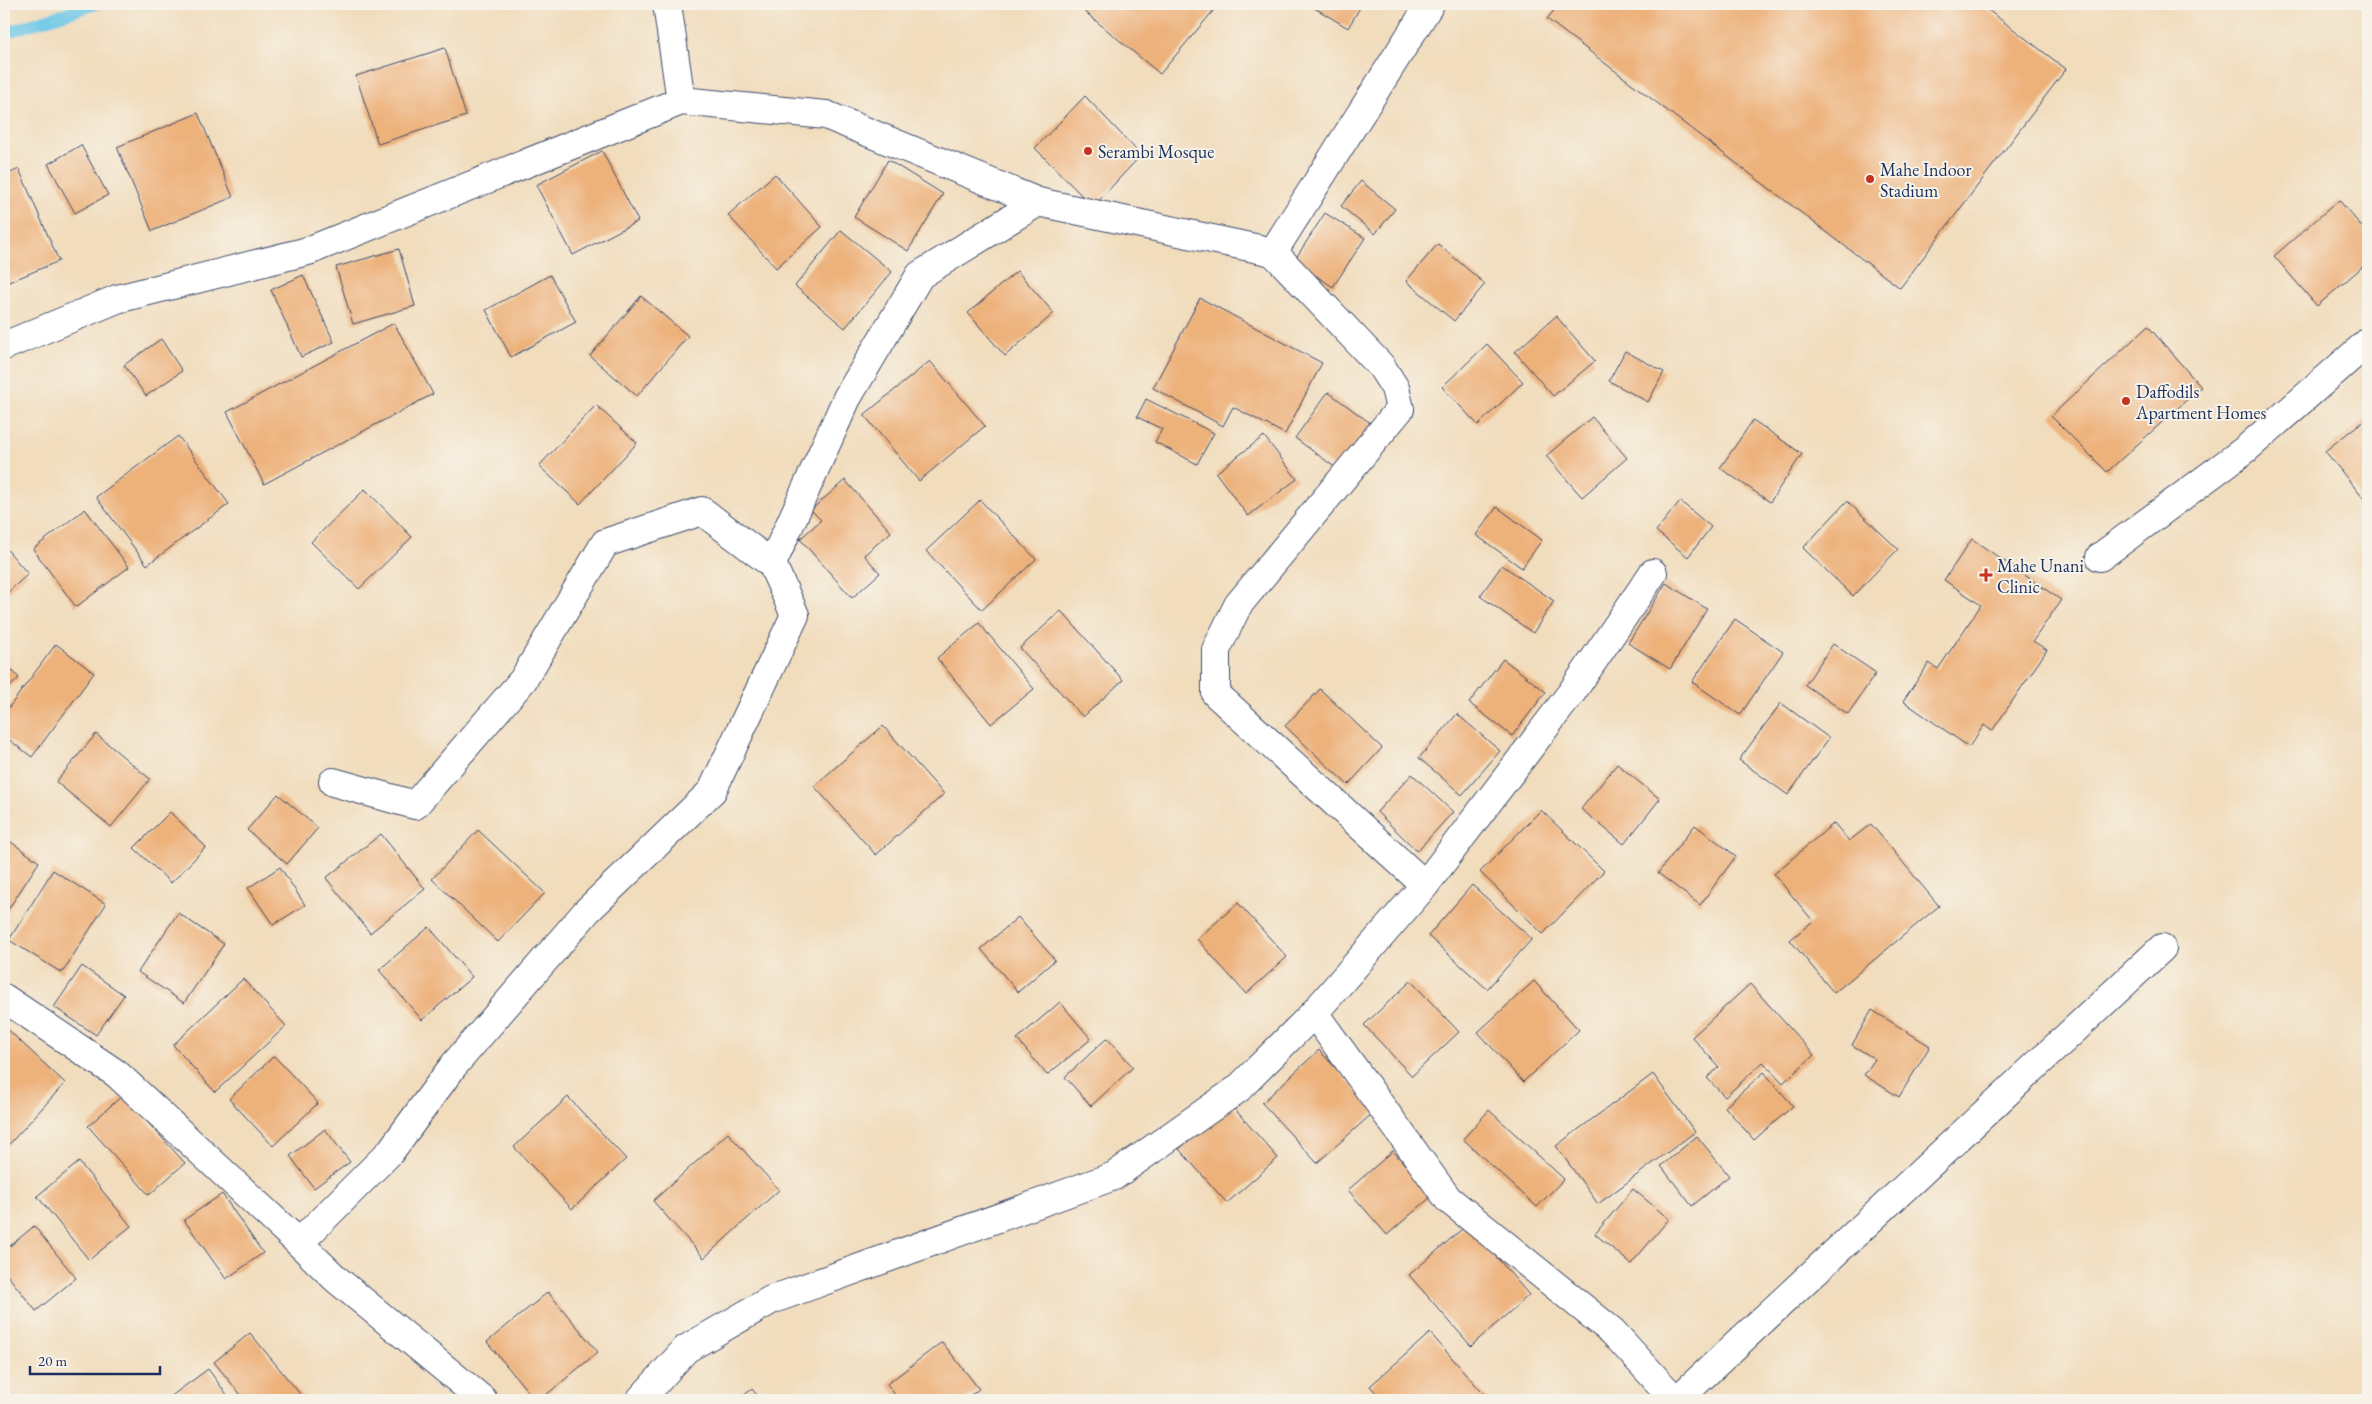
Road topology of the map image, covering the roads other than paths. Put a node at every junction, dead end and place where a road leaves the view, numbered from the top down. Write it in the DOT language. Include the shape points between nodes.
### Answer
graph roads {
  1 [pos="667,4"];
  2 [pos="1430,4"];
  3 [pos="681,101"];
  4 [pos="1038,202"];
  5 [pos="1273,252"];
  6 [pos="2368,342"];
  7 [pos="4,346"];
  8 [pos="2100,557"];
  9 [pos="772,564"];
  10 [pos="1653,573"];
  11 [pos="333,782"];
  12 [pos="1425,884"];
  13 [pos="2162,948"];
  14 [pos="4,998"];
  15 [pos="1314,1013"];
  16 [pos="299,1243"];
  17 [pos="483,1400"];
  18 [pos="640,1400"];
  19 [pos="1676,1400"];
  1 -- 3 [label="street"];
  2 -- 5 [label="street"];
  3 -- 4 [label="street" via="826,115"];
  3 -- 7 [label="street" via="308,251 117,299"];
  4 -- 5 [label="street"];
  4 -- 9 [label="street" via="920,275 847,398"];
  5 -- 12 [label="street" via="1381,366 1395,388 1400,408 1238,605 1216,650 1216,694"];
  6 -- 8 [label="street" via="2246,449"];
  9 -- 11 [label="street" via="702,510 604,543 523,680 415,805"];
  9 -- 16 [label="street" via="795,615 712,792 587,911 454,1065 390,1152"];
  10 -- 12 [label="street" via="1572,692"];
  12 -- 15 [label="street"];
  13 -- 19 [label="street"];
  14 -- 16 [label="street" via="117,1074"];
  15 -- 18 [label="street" via="1238,1089 1114,1176 771,1300 686,1349"];
  15 -- 19 [label="street" via="1448,1199 1613,1332"];
  16 -- 17 [label="street" via="336,1279"];
}
